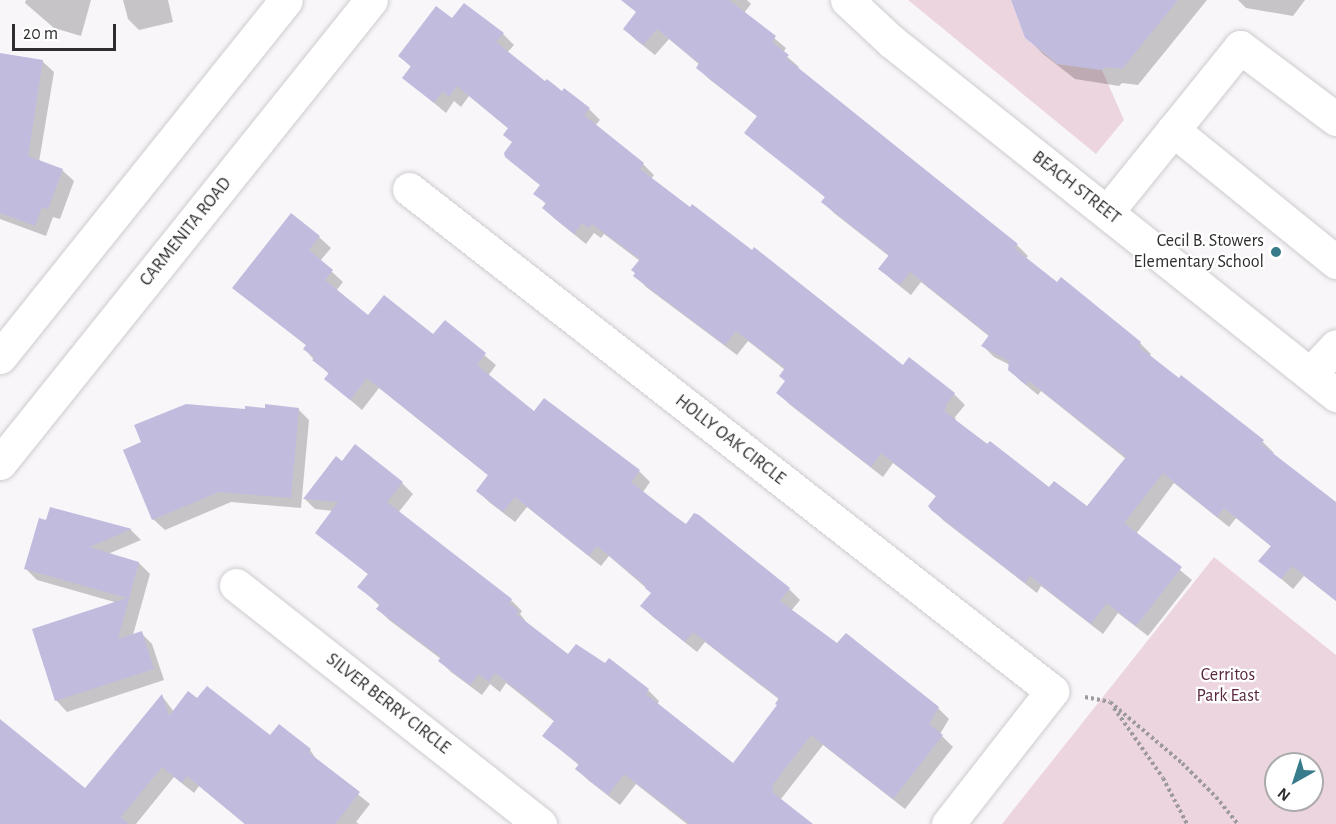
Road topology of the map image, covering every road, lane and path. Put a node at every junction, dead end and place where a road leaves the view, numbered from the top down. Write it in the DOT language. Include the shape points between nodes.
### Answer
graph roads {
  1 [pos="286,0"];
  2 [pos="371,0"];
  3 [pos="847,0"];
  4 [pos="1336,119"];
  5 [pos="1173,130"];
  6 [pos="409,189"];
  7 [pos="1107,212"];
  8 [pos="1336,262"];
  9 [pos="1336,346"];
  10 [pos="0,357"];
  11 [pos="1310,374"];
  12 [pos="1336,395"];
  13 [pos="0,463"];
  14 [pos="236,585"];
  15 [pos="1052,691"];
  16 [pos="1110,702"];
  17 [pos="540,824"];
  18 [pos="948,824"];
  19 [pos="1187,824"];
  20 [pos="1238,824"];
  1 -- 10 [label="street"];
  2 -- 13 [label="street, CARMENITA ROAD"];
  3 -- 7 [label="street, BEACH STREET" via="891,41"];
  4 -- 5 [label="street" via="1240,47"];
  5 -- 7 [label="street"];
  5 -- 8 [label="street"];
  6 -- 15 [label="street, HOLLY OAK CIRCLE"];
  7 -- 11 [label="street, BEACH STREET"];
  9 -- 11 [label="street"];
  11 -- 12 [label="street, BEACH STREET"];
  14 -- 17 [label="street, SILVER BERRY CIRCLE"];
  15 -- 16 [label="path"];
  15 -- 18 [label="street"];
  16 -- 19 [label="path" via="1163,778"];
  16 -- 20 [label="path" via="1182,763"];
}
